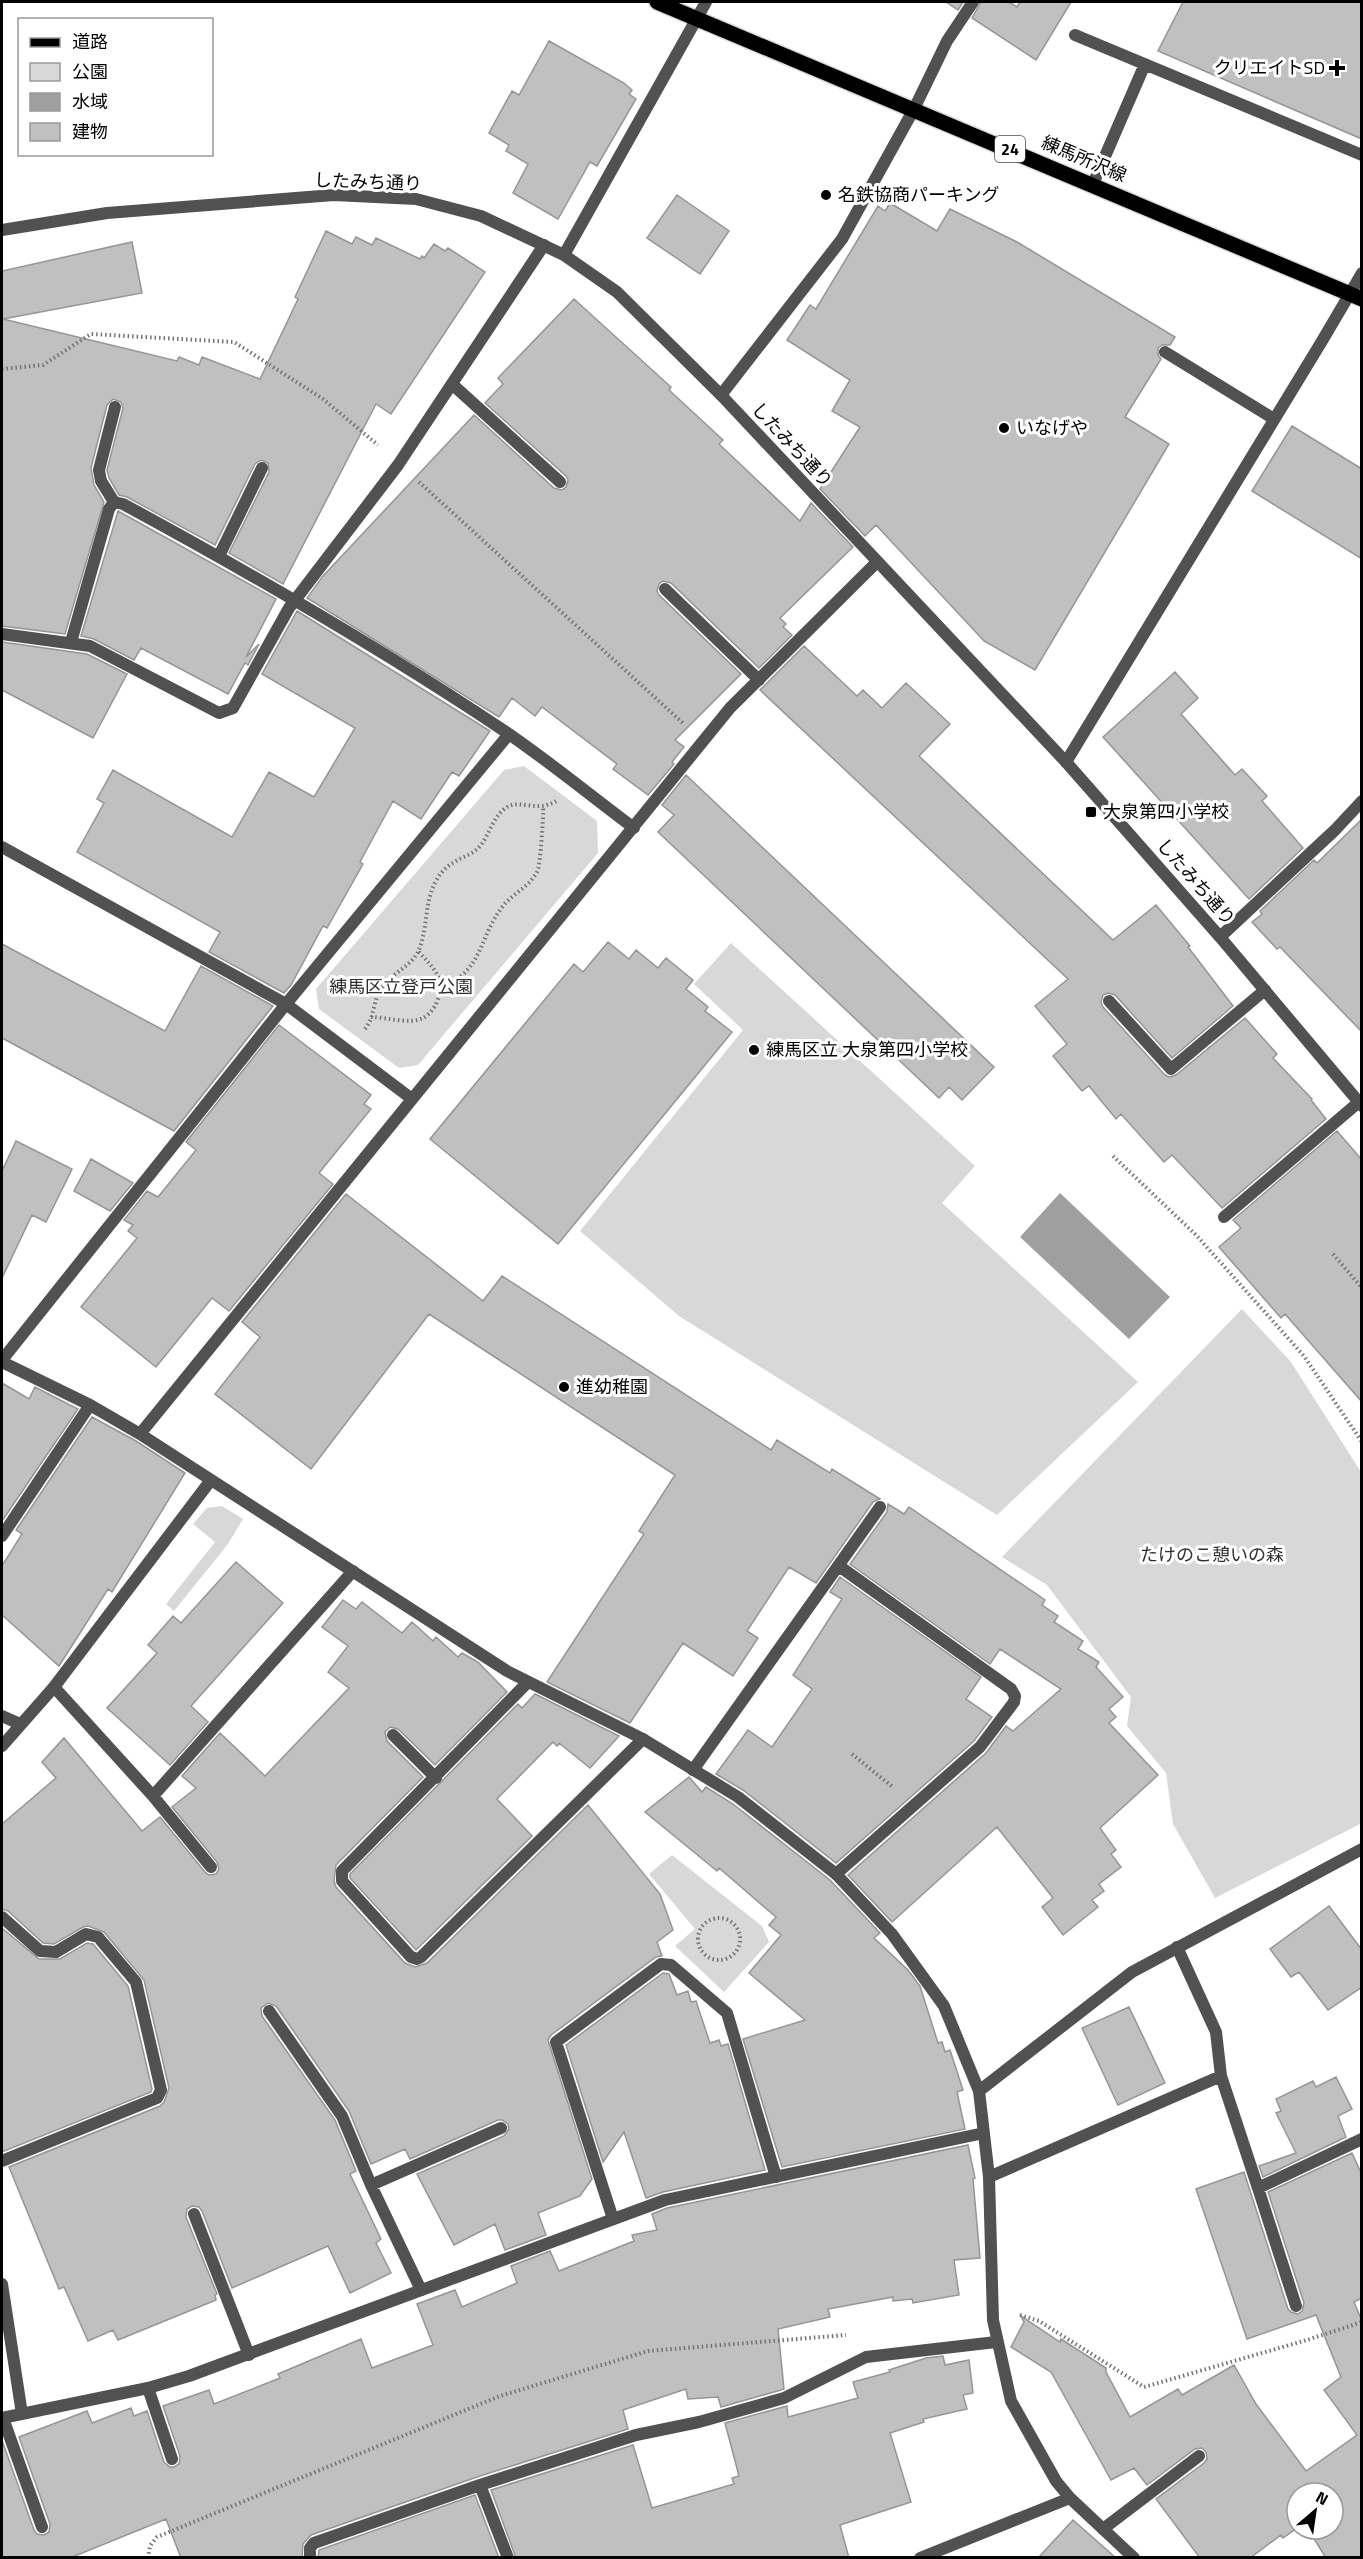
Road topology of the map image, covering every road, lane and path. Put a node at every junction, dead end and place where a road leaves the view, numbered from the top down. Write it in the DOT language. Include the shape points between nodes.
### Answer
graph roads {
  1 [pos="657,2"];
  2 [pos="706,2"];
  3 [pos="973,2"];
  4 [pos="697,18"];
  5 [pos="1075,34"];
  6 [pos="1144,64"];
  7 [pos="914,109"];
  8 [pos="1362,155"];
  9 [pos="1093,184"];
  10 [pos="2,230"];
  11 [pos="544,245"];
  12 [pos="564,255"];
  13 [pos="1362,273"];
  14 [pos="1356,296"];
  15 [pos="1166,352"];
  16 [pos="2,369"];
  17 [pos="452,384"];
  18 [pos="721,395"];
  19 [pos="115,407"];
  20 [pos="1274,419"];
  21 [pos="398,465"];
  22 [pos="262,468"];
  23 [pos="560,482"];
  24 [pos="114,502"];
  25 [pos="219,556"];
  26 [pos="877,561"];
  27 [pos="665,590"];
  28 [pos="296,599"];
  29 [pos="2,634"];
  30 [pos="71,642"];
  31 [pos="759,680"];
  32 [pos="509,734"];
  33 [pos="703,740"];
  34 [pos="1066,762"];
  35 [pos="572,782"];
  36 [pos="1362,801"];
  37 [pos="543,806"];
  38 [pos="634,828"];
  39 [pos="2,847"];
  40 [pos="1220,937"];
  41 [pos="418,951"];
  42 [pos="442,989"];
  43 [pos="1265,990"];
  44 [pos="1109,1001"];
  45 [pos="286,1004"];
  46 [pos="371,1017"];
  47 [pos="346,1049"];
  48 [pos="412,1099"];
  49 [pos="1360,1104"];
  50 [pos="1113,1156"];
  51 [pos="1224,1217"];
  52 [pos="1334,1254"];
  53 [pos="1362,1288"];
  54 [pos="2,1361"];
  55 [pos="90,1405"];
  56 [pos="140,1434"];
  57 [pos="1362,1442"];
  58 [pos="211,1480"];
  59 [pos="880,1507"];
  60 [pos="2,1536"];
  61 [pos="839,1566"];
  62 [pos="353,1571"];
  63 [pos="528,1682"];
  64 [pos="54,1687"];
  65 [pos="2,1716"];
  66 [pos="20,1724"];
  67 [pos="393,1735"];
  68 [pos="643,1739"];
  69 [pos="2,1746"];
  70 [pos="852,1754"];
  71 [pos="693,1770"];
  72 [pos="436,1778"];
  73 [pos="153,1796"];
  74 [pos="913,1805"];
  75 [pos="1362,1849"];
  76 [pos="211,1867"];
  77 [pos="836,1874"];
  78 [pos="2,1917"];
  79 [pos="698,1943"];
  80 [pos="1177,1947"];
  81 [pos="269,2011"];
  82 [pos="1221,2076"];
  83 [pos="979,2091"];
  84 [pos="501,2128"];
  85 [pos="984,2133"];
  86 [pos="1362,2139"];
  87 [pos="2,2161"];
  88 [pos="776,2177"];
  89 [pos="989,2177"];
  90 [pos="371,2185"];
  91 [pos="1258,2188"];
  92 [pos="194,2214"];
  93 [pos="613,2219"];
  94 [pos="2,2284"];
  95 [pos="421,2290"];
  96 [pos="1296,2306"];
  97 [pos="993,2320"];
  98 [pos="1362,2322"];
  99 [pos="851,2334"];
  100 [pos="996,2342"];
  101 [pos="249,2355"];
  102 [pos="148,2388"];
  103 [pos="22,2414"];
  104 [pos="2,2418"];
  105 [pos="1199,2456"];
  106 [pos="172,2458"];
  107 [pos="480,2485"];
  108 [pos="1070,2498"];
  109 [pos="42,2527"];
  110 [pos="1103,2529"];
  111 [pos="148,2558"];
  112 [pos="310,2558"];
  113 [pos="508,2558"];
  114 [pos="920,2558"];
  115 [pos="1134,2558"];
  1 -- 4 [label="main road, 練馬所沢線 / 24"];
  2 -- 4 [label="street"];
  3 -- 7 [label="street" via="947,41"];
  4 -- 7 [label="main road, 練馬所沢線 / 24"];
  4 -- 12 [label="street"];
  5 -- 6 [label="street"];
  6 -- 8 [label="street"];
  6 -- 9 [label="street"];
  7 -- 9 [label="main road, 練馬所沢線 / 24"];
  7 -- 18 [label="street" via="842,239"];
  9 -- 14 [label="main road, 練馬所沢線 / 24"];
  10 -- 11 [label="street, したみち通り" via="107,213 334,195 416,199 481,216"];
  11 -- 12 [label="street, したみち通り"];
  11 -- 17 [label="street"];
  12 -- 18 [label="street, したみち通り" via="617,292"];
  13 -- 14 [label="street"];
  14 -- 20 [label="street"];
  15 -- 20 [label="street"];
  16 -- 21 [label="path" via="43,365 91,334 234,342 323,399"];
  17 -- 21 [label="street"];
  17 -- 23 [label="street"];
  18 -- 26 [label="street, したみち通り"];
  19 -- 24 [label="street" via="99,470"];
  20 -- 34 [label="street"];
  21 -- 28 [label="street"];
  21 -- 33 [label="path"];
  22 -- 25 [label="street"];
  24 -- 25 [label="street"];
  24 -- 30 [label="street"];
  25 -- 28 [label="street"];
  26 -- 31 [label="street"];
  26 -- 34 [label="street, したみち通り"];
  27 -- 31 [label="street"];
  28 -- 30 [label="street" via="233,708 227,712 219,713 90,646"];
  28 -- 32 [label="street"];
  29 -- 30 [label="street"];
  31 -- 33 [label="street"];
  32 -- 35 [label="street"];
  32 -- 45 [label="street"];
  33 -- 38 [label="street"];
  34 -- 40 [label="street, したみち通り"];
  35 -- 37 [label="path" via="556,801"];
  35 -- 38 [label="street"];
  36 -- 40 [label="street"];
  37 -- 41 [label="path" via="508,807 498,816 480,847 446,865 435,883"];
  37 -- 42 [label="path" via="538,871 498,913 472,965"];
  38 -- 48 [label="street"];
  39 -- 45 [label="street"];
  40 -- 43 [label="street, したみち通り"];
  41 -- 42 [label="path" via="441,979"];
  41 -- 46 [label="path" via="381,988"];
  42 -- 46 [label="path" via="434,1008 423,1018"];
  43 -- 44 [label="street" via="1171,1068"];
  43 -- 49 [label="street, したみち通り"];
  45 -- 47 [label="street"];
  45 -- 54 [label="street"];
  46 -- 47 [label="path"];
  47 -- 48 [label="street"];
  48 -- 56 [label="street"];
  49 -- 51 [label="street"];
  50 -- 57 [label="path" via="1196,1235 1304,1356"];
  52 -- 53 [label="path"];
  54 -- 55 [label="street"];
  55 -- 56 [label="street"];
  55 -- 60 [label="street"];
  56 -- 58 [label="street"];
  58 -- 62 [label="street"];
  58 -- 64 [label="street"];
  59 -- 61 [label="street"];
  61 -- 71 [label="street"];
  61 -- 74 [label="street" via="1011,1689 1015,1696 980,1747"];
  62 -- 63 [label="street"];
  62 -- 73 [label="street"];
  63 -- 68 [label="street"];
  63 -- 72 [label="street"];
  64 -- 66 [label="street"];
  64 -- 73 [label="street"];
  65 -- 66 [label="street"];
  66 -- 69 [label="street"];
  67 -- 72 [label="street"];
  68 -- 71 [label="street"];
  68 -- 72 [label="street" via="417,1959 411,1957 341,1876"];
  70 -- 74 [label="path"];
  71 -- 77 [label="street" via="738,1797"];
  73 -- 76 [label="street"];
  74 -- 77 [label="street"];
  75 -- 80 [label="street"];
  77 -- 83 [label="street" via="892,1934 944,2006"];
  78 -- 87 [label="street" via="40,1951 56,1952 86,1934 98,1937 136,1982 161,2090 157,2098"];
  79 -- 79 [label="path" via="699,1932 716,1918 727,1919 737,1928 741,1940 737,1951 721,1960 708,1958"];
  80 -- 82 [label="street" via="1216,2032"];
  80 -- 83 [label="street" via="1132,1972"];
  81 -- 90 [label="street" via="342,2116"];
  82 -- 89 [label="street"];
  82 -- 91 [label="street"];
  83 -- 85 [label="street"];
  84 -- 90 [label="street"];
  85 -- 88 [label="street"];
  85 -- 89 [label="street"];
  86 -- 91 [label="street"];
  88 -- 93 [label="street" via="665,2200"];
  88 -- 93 [label="street" via="726,2013 671,1965 661,1964 556,2042"];
  89 -- 97 [label="street"];
  90 -- 95 [label="street"];
  91 -- 96 [label="street"];
  92 -- 101 [label="street"];
  93 -- 95 [label="street"];
  94 -- 103 [label="street"];
  95 -- 101 [label="street"];
  97 -- 98 [label="path" via="1019,2314 1039,2321 1144,2387"];
  97 -- 100 [label="street"];
  99 -- 111 [label="path" via="648,2351 500,2396 157,2537"];
  100 -- 107 [label="street" via="866,2357 784,2398 636,2435"];
  100 -- 108 [label="street" via="1011,2401 1056,2481"];
  101 -- 102 [label="street"];
  102 -- 103 [label="street"];
  102 -- 106 [label="street"];
  103 -- 104 [label="street"];
  104 -- 109 [label="street"];
  105 -- 110 [label="street"];
  107 -- 112 [label="street" via="314,2543"];
  107 -- 113 [label="street"];
  108 -- 110 [label="street"];
  108 -- 114 [label="street"];
  110 -- 115 [label="street"];
}
